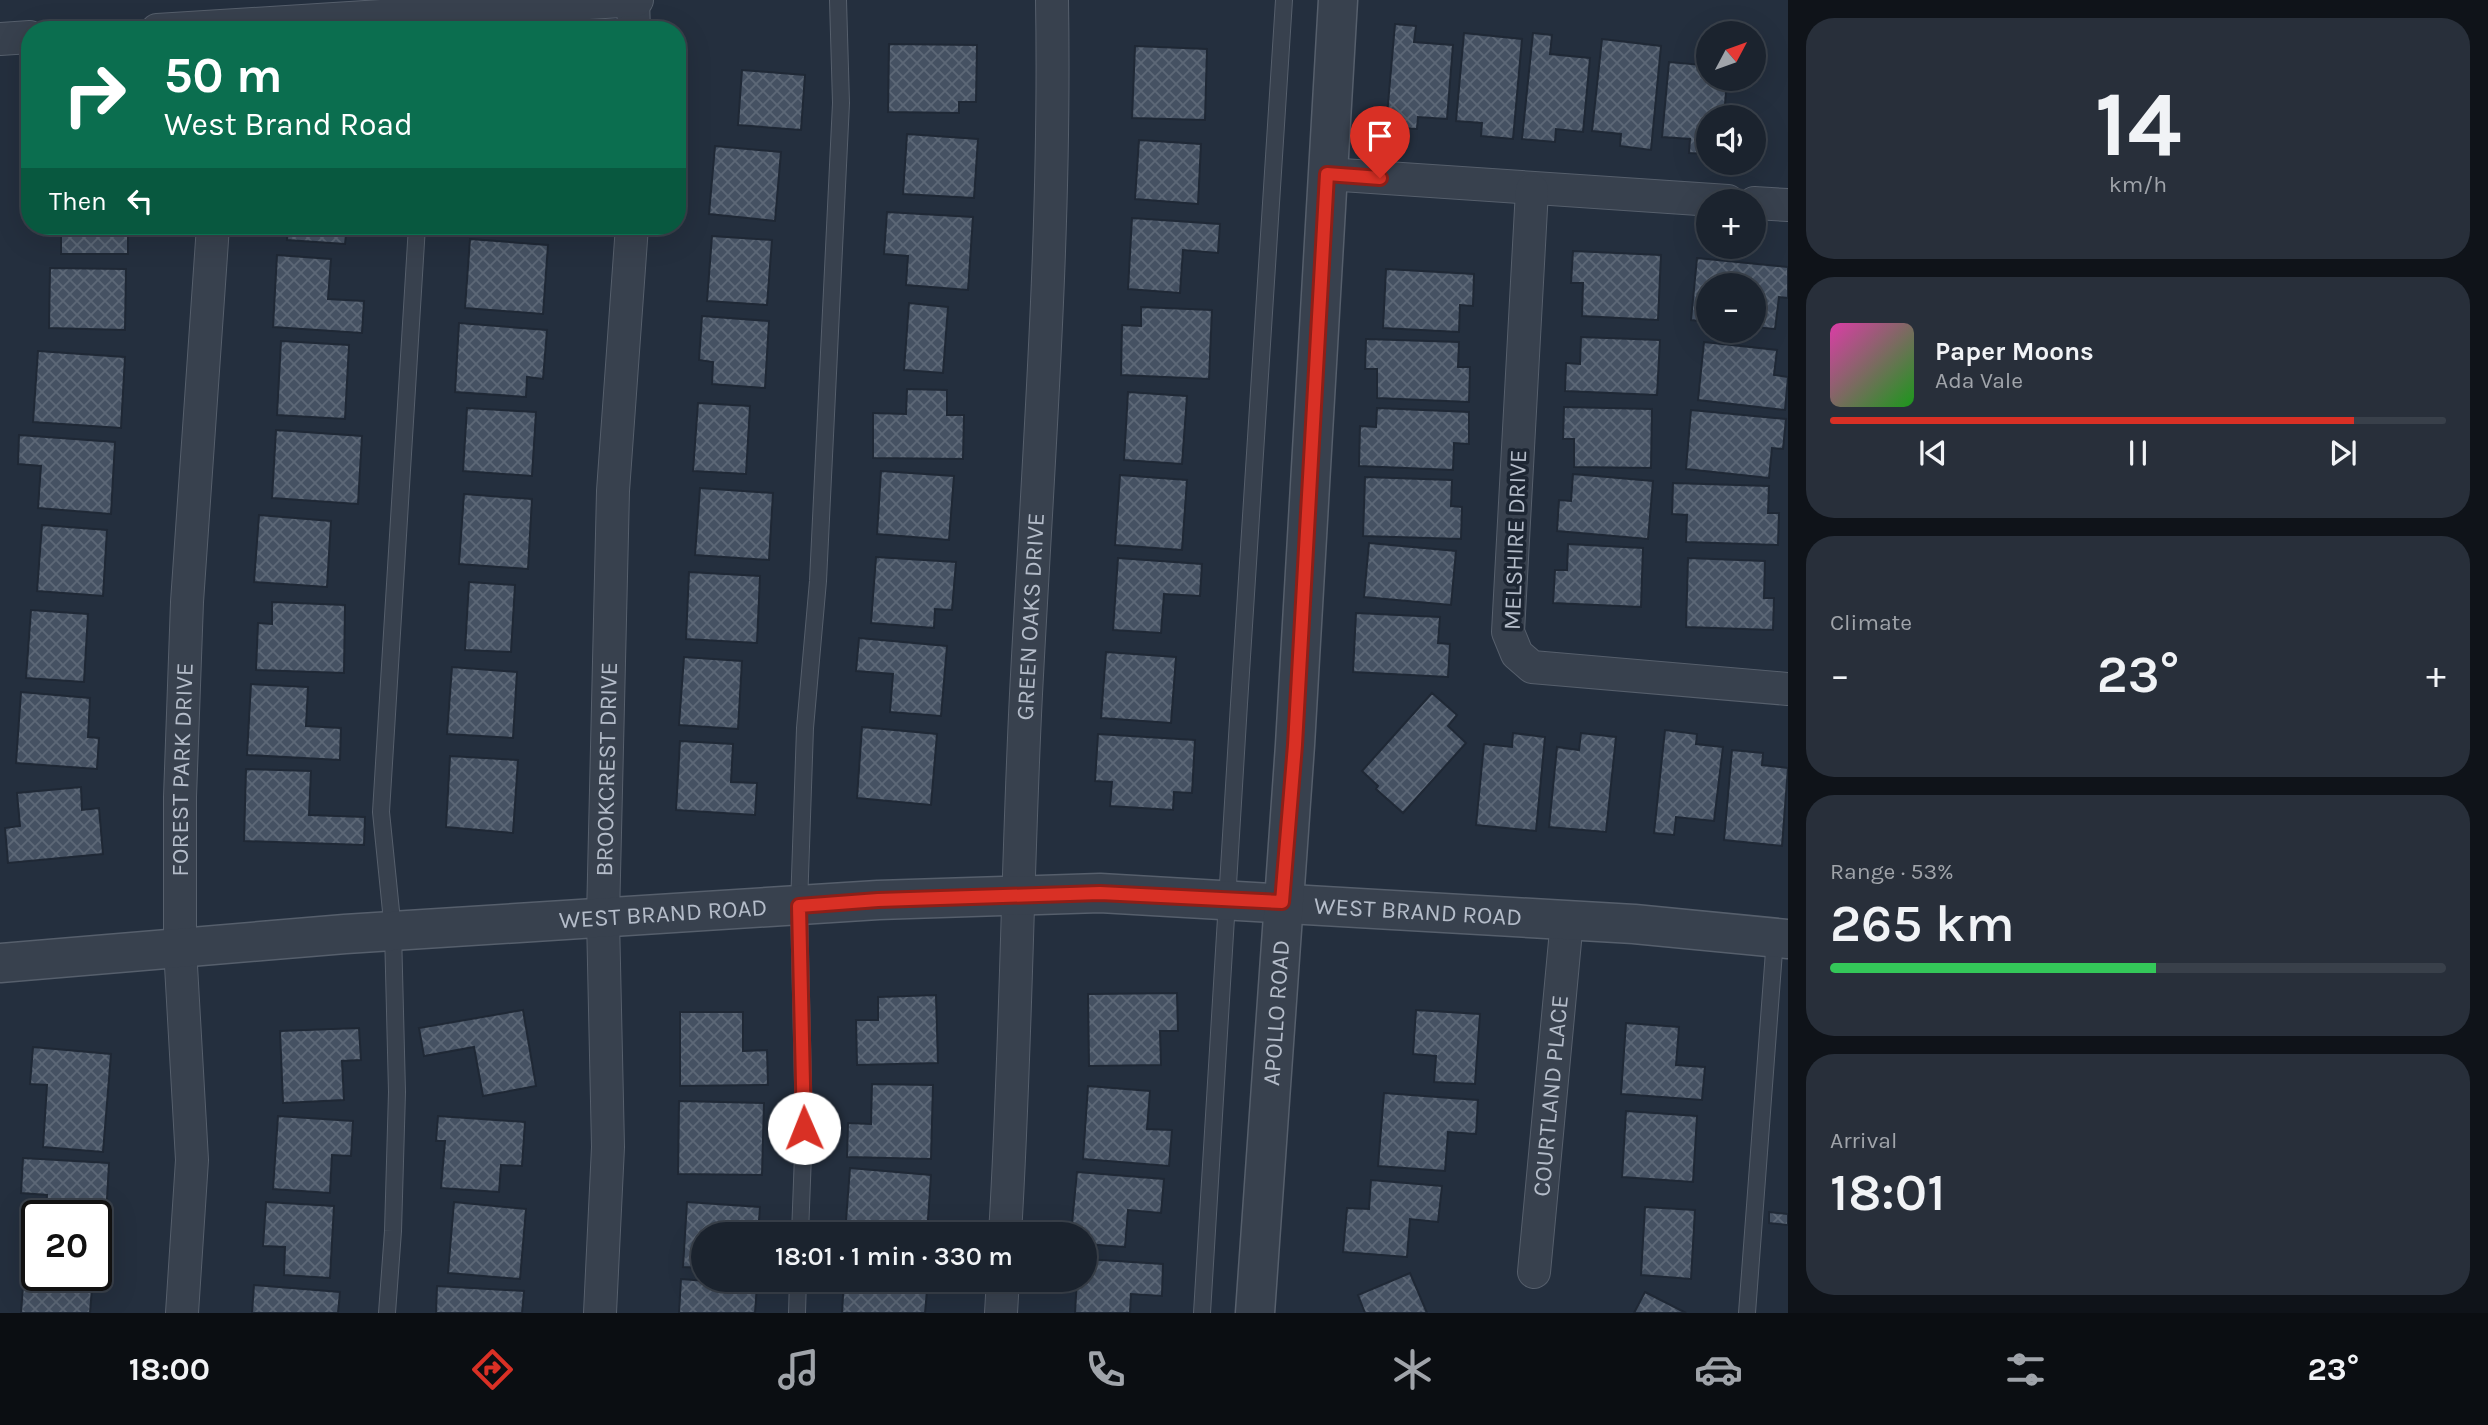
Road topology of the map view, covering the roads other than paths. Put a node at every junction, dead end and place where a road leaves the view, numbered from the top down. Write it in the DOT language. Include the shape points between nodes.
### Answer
graph roads {
  1 [pos="635,0"];
  2 [pos="838,0"];
  3 [pos="1052,0"];
  4 [pos="1283,0"];
  5 [pos="1338,0"];
  6 [pos="427,21"];
  7 [pos="634,21"];
  8 [pos="21,38"];
  9 [pos="0,39"];
  10 [pos="1327,174"];
  11 [pos="1532,190"];
  12 [pos="1696,199"];
  13 [pos="1766,204"];
  14 [pos="1788,205"];
  15 [pos="212,235"];
  16 [pos="416,235"];
  17 [pos="631,235"];
  18 [pos="1788,689"];
  19 [pos="1016,896"];
  20 [pos="1229,899"];
  21 [pos="1282,902"];
  22 [pos="799,906"];
  23 [pos="603,918"];
  24 [pos="1567,920"];
  25 [pos="393,931"];
  26 [pos="1782,939"];
  27 [pos="180,948"];
  28 [pos="0,963"];
  29 [pos="800,1222"];
  30 [pos="1006,1222"];
  31 [pos="1534,1272"];
  32 [pos="798,1292"];
  33 [pos="1002,1292"];
  34 [pos="182,1313"];
  35 [pos="387,1313"];
  36 [pos="600,1313"];
  37 [pos="797,1313"];
  38 [pos="1001,1313"];
  39 [pos="1202,1313"];
  40 [pos="1255,1313"];
  41 [pos="1747,1313"];
  1 -- 6 [label="street"];
  1 -- 7 [label="street"];
  2 -- 22 [label="lane" via="841,103"];
  3 -- 19 [label="street, GREEN OAKS DRIVE" via="1054,132"];
  4 -- 20 [label="lane"];
  5 -- 10 [label="street, APOLLO ROAD"];
  8 -- 9 [label="street"];
  10 -- 11 [label="street"];
  10 -- 21 [label="street, APOLLO ROAD"];
  11 -- 12 [label="street"];
  11 -- 18 [label="street, MELSHIRE DRIVE" via="1508,632 1517,654 1532,667"];
  13 -- 14 [label="street"];
  15 -- 27 [label="street, FOREST PARK DRIVE" via="187,601"];
  16 -- 25 [label="lane" via="381,812"];
  17 -- 23 [label="street, BROOKCREST DRIVE" via="613,491"];
  19 -- 20 [label="street, WEST BRAND ROAD" via="1100,893"];
  19 -- 22 [label="street, WEST BRAND ROAD"];
  19 -- 30 [label="street, GREEN OAKS DRIVE" via="1015,1059"];
  20 -- 21 [label="street, WEST BRAND ROAD"];
  20 -- 39 [label="lane"];
  21 -- 24 [label="street, WEST BRAND ROAD"];
  21 -- 40 [label="street, APOLLO ROAD"];
  22 -- 23 [label="street, WEST BRAND ROAD"];
  22 -- 29 [label="lane" via="804,1128"];
  23 -- 25 [label="street, WEST BRAND ROAD"];
  23 -- 36 [label="street, BROOKCREST DRIVE" via="608,1147"];
  24 -- 26 [label="street, WEST BRAND ROAD"];
  24 -- 31 [label="street, COURTLAND PLACE"];
  25 -- 27 [label="street, WEST BRAND ROAD"];
  25 -- 35 [label="lane" via="397,1092"];
  26 -- 41 [label="lane"];
  27 -- 28 [label="street, WEST BRAND ROAD"];
  27 -- 34 [label="street, FOREST PARK DRIVE" via="192,1160"];
  32 -- 37 [label="lane"];
  33 -- 38 [label="street"];
}
